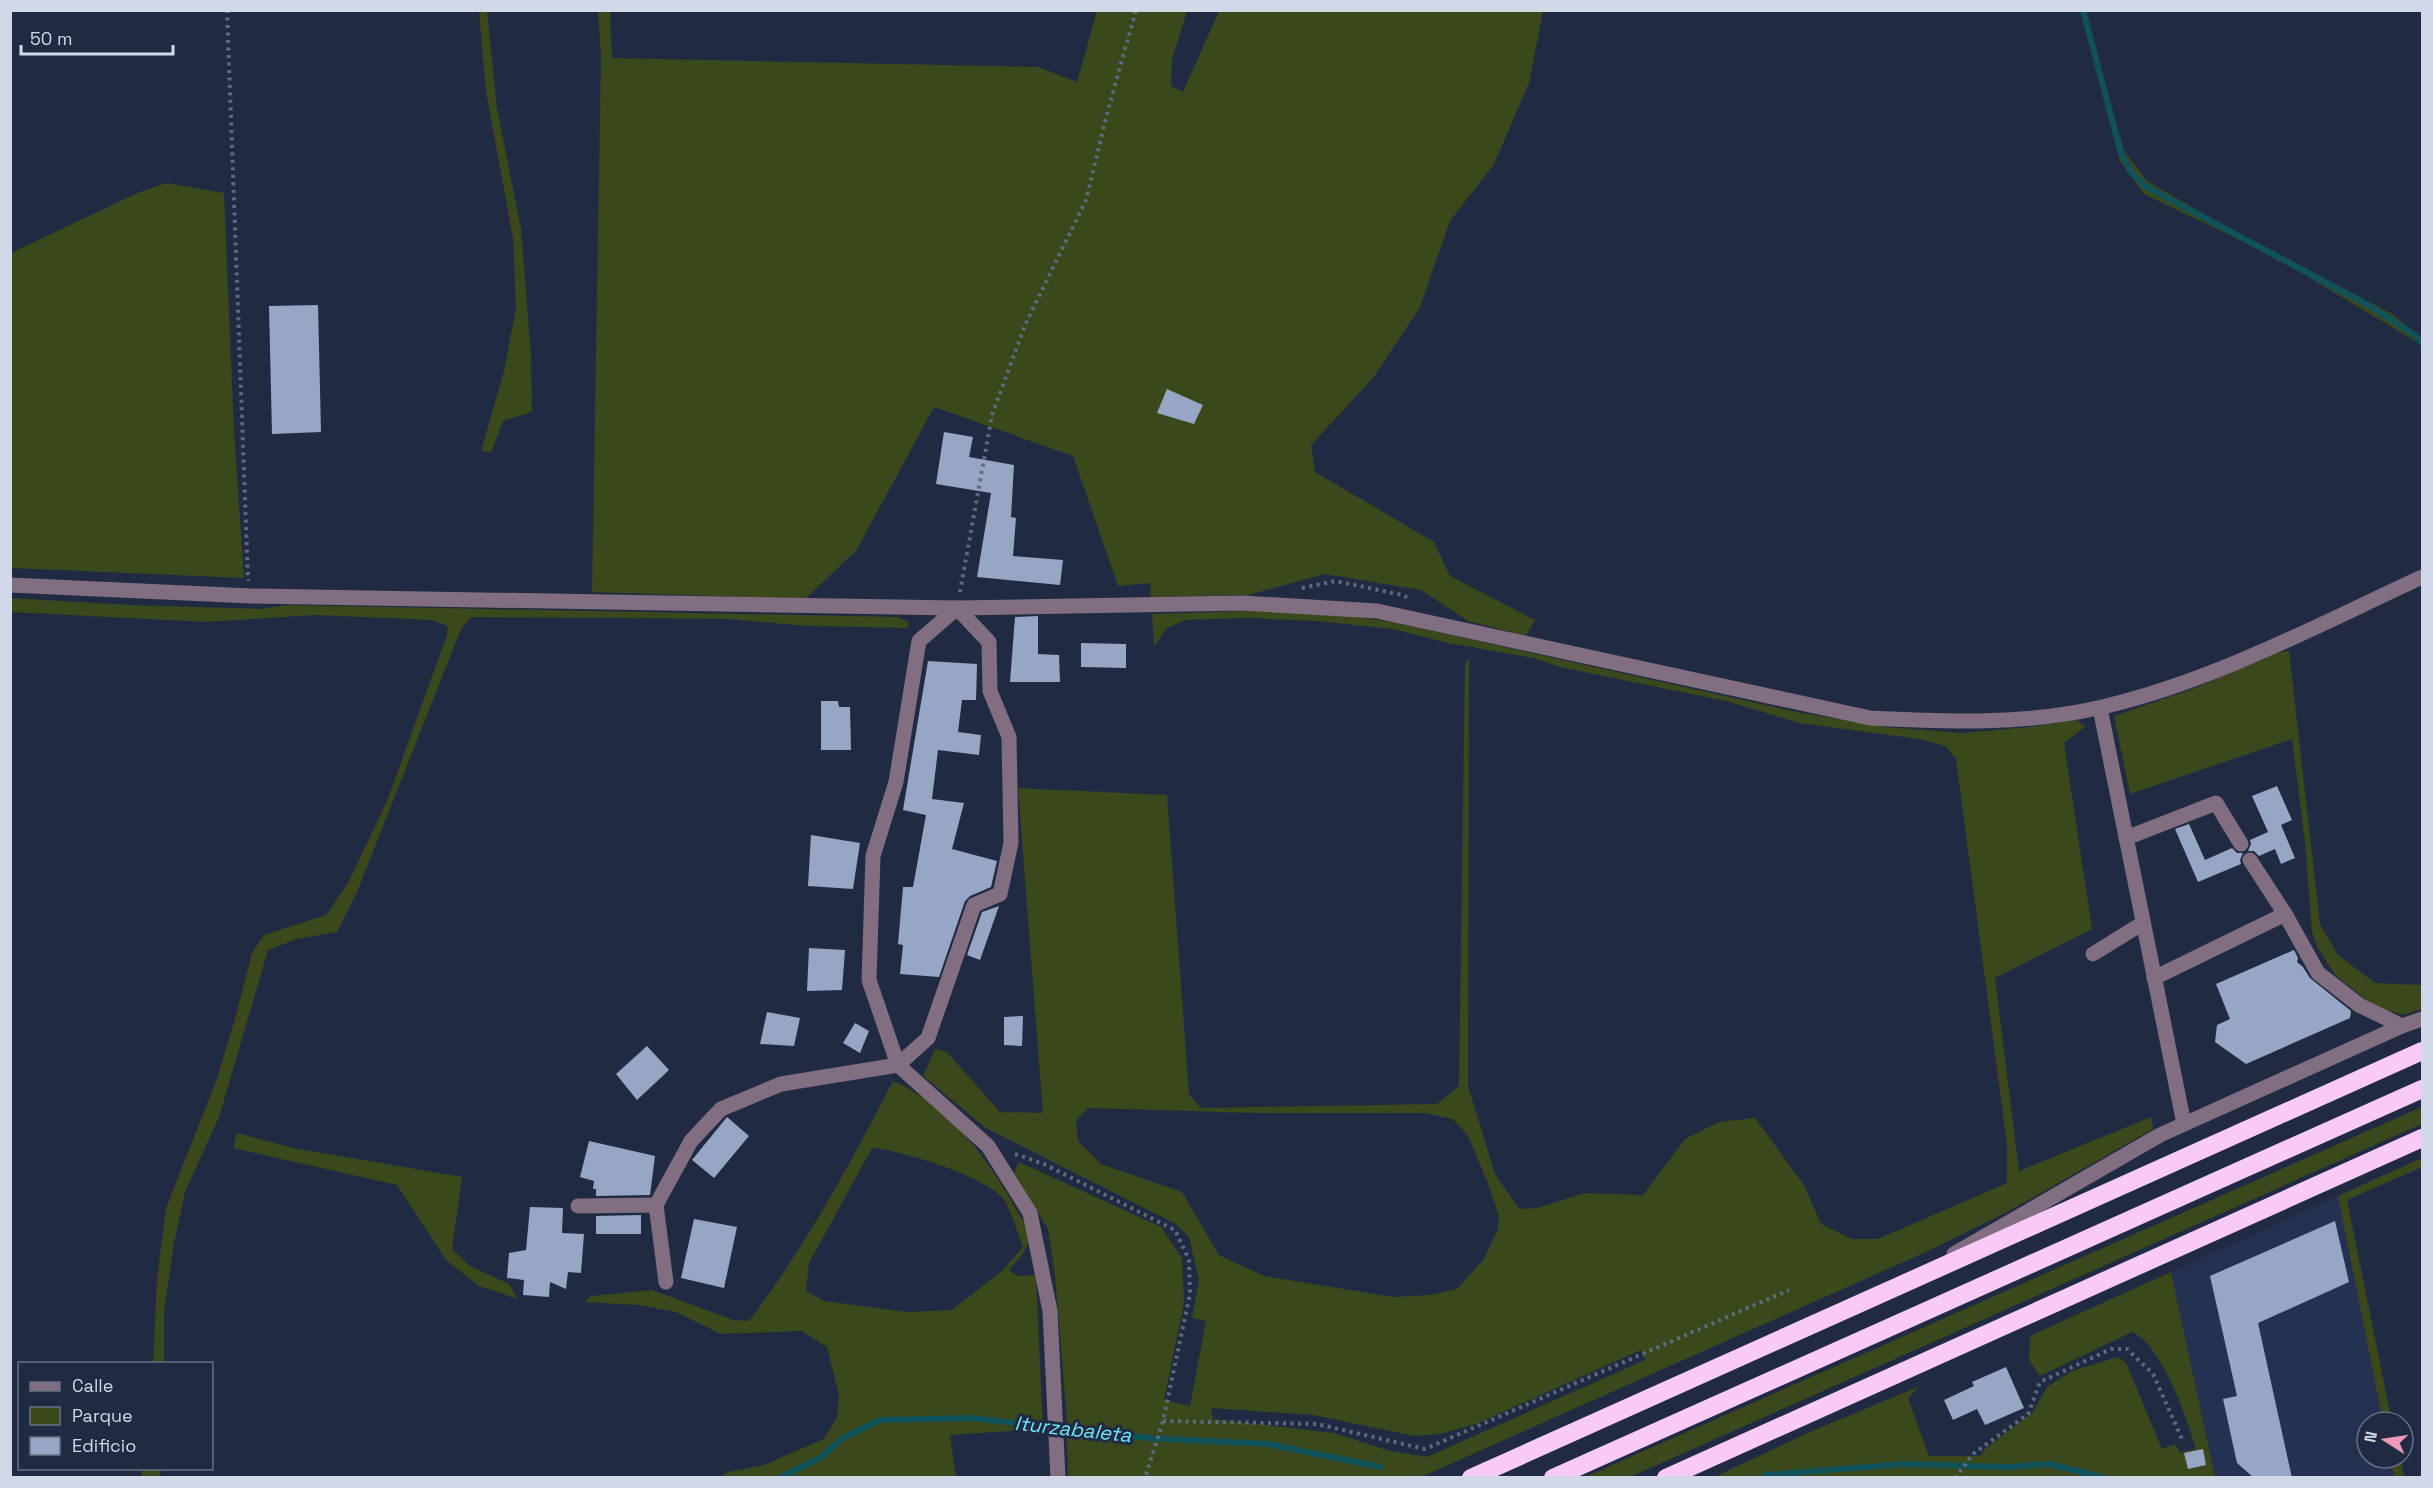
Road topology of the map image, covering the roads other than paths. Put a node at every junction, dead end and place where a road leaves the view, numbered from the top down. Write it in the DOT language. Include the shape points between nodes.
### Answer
graph roads {
  1 [pos="2422,577"];
  2 [pos="10,585"];
  3 [pos="957,608"];
  4 [pos="2100,708"];
  5 [pos="2126,838"];
  6 [pos="2241,844"];
  7 [pos="2250,860"];
  8 [pos="2285,914"];
  9 [pos="2143,923"];
  10 [pos="2093,954"];
  11 [pos="2154,978"];
  12 [pos="2422,1019"];
  13 [pos="2402,1026"];
  14 [pos="2422,1051"];
  15 [pos="897,1065"];
  16 [pos="2422,1089"];
  17 [pos="2184,1124"];
  18 [pos="2422,1138"];
  19 [pos="656,1205"];
  20 [pos="578,1206"];
  21 [pos="666,1282"];
  22 [pos="1895,1287"];
  23 [pos="1058,1478"];
  24 [pos="1471,1478"];
  25 [pos="1553,1478"];
  26 [pos="1666,1478"];
  1 -- 4 [label="street" via="2246,658 2161,691"];
  2 -- 3 [label="street" via="251,596"];
  3 -- 4 [label="street" via="1243,603 1377,611 1870,718 1953,722 2026,719"];
  3 -- 15 [label="street" via="919,641 896,782 873,856 868,980"];
  3 -- 15 [label="street" via="989,642 990,691 1009,738 1011,843 1000,894 974,905 928,1038"];
  4 -- 5 [label="street"];
  5 -- 6 [label="street" via="2216,802"];
  5 -- 9 [label="street"];
  7 -- 8 [label="street"];
  8 -- 11 [label="street"];
  8 -- 13 [label="street" via="2318,973 2359,1005"];
  9 -- 10 [label="street"];
  9 -- 11 [label="street"];
  11 -- 17 [label="street"];
  12 -- 13 [label="street"];
  13 -- 17 [label="street"];
  14 -- 22 [label="highway"];
  15 -- 19 [label="street" via="781,1084 721,1109 691,1141"];
  15 -- 23 [label="street" via="988,1146 1030,1214 1050,1311"];
  16 -- 25 [label="highway"];
  17 -- 22 [label="street"];
  18 -- 26 [label="highway"];
  19 -- 20 [label="street"];
  19 -- 21 [label="street"];
  22 -- 24 [label="highway"];
}
